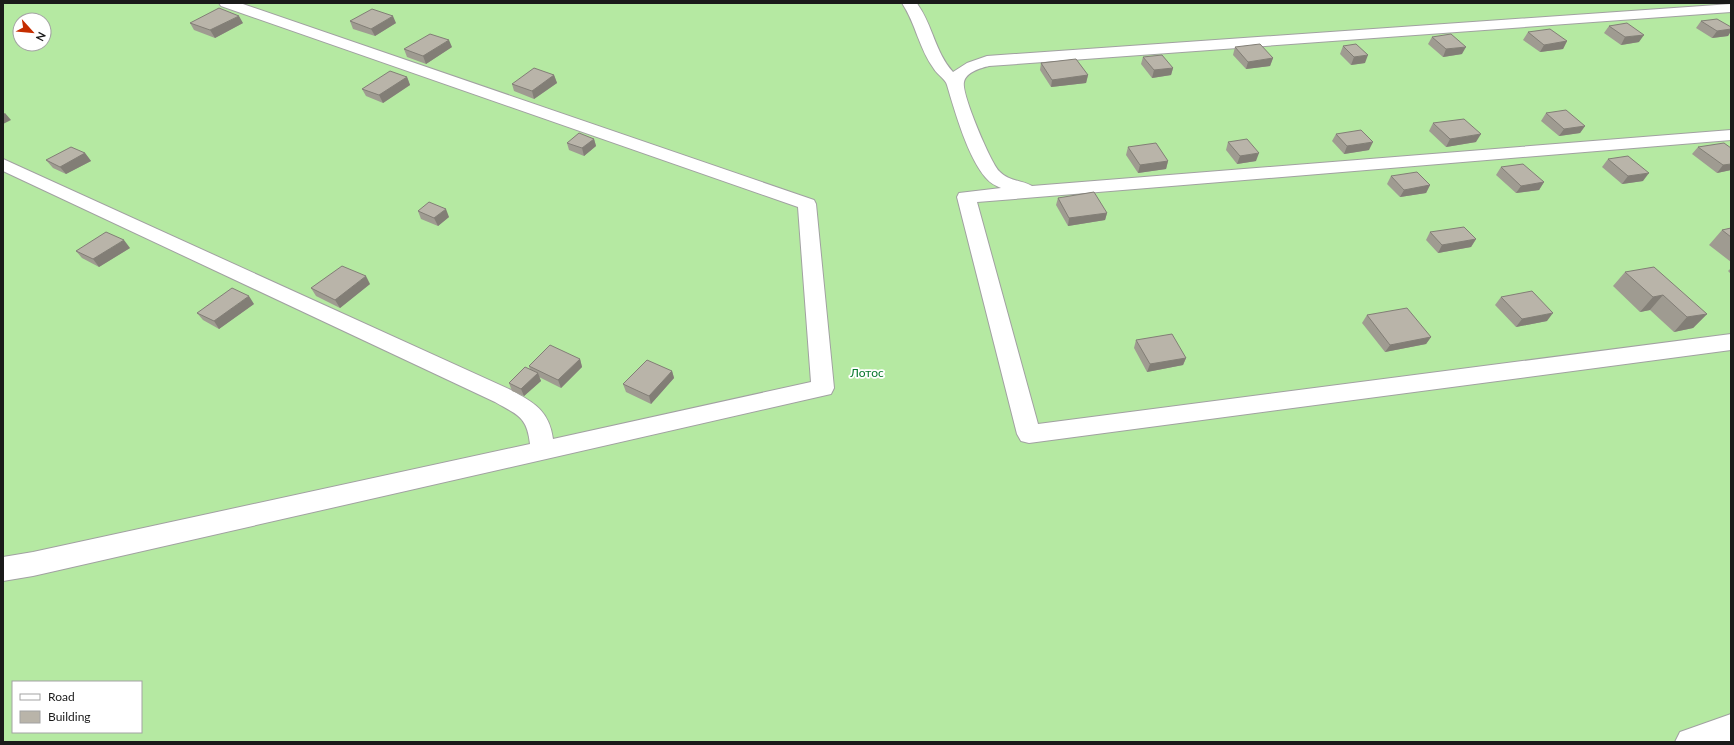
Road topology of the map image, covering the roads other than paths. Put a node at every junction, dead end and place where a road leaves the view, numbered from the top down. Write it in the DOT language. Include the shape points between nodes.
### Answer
graph roads {
  1 [pos="226,3"];
  2 [pos="908,3"];
  3 [pos="1731,8"];
  4 [pos="954,83"];
  5 [pos="1731,135"];
  6 [pos="3,164"];
  7 [pos="1032,191"];
  8 [pos="1731,342"];
  9 [pos="543,450"];
  10 [pos="3,569"];
  11 [pos="1731,729"];
  12 [pos="1690,742"];
  1 -- 9 [label="lane" via="807,204 822,388"];
  2 -- 4 [label="lane" via="916,10 928,46 939,67"];
  3 -- 4 [label="lane" via="1003,59 987,61 972,67 960,74"];
  4 -- 7 [label="lane" via="982,160 990,173 1013,187"];
  5 -- 7 [label="lane"];
  6 -- 9 [label="lane" via="503,396 530,412 540,429"];
  7 -- 8 [label="lane" via="966,197 1029,434"];
  9 -- 10 [label="lane"];
  11 -- 12 [label="lane"];
}
